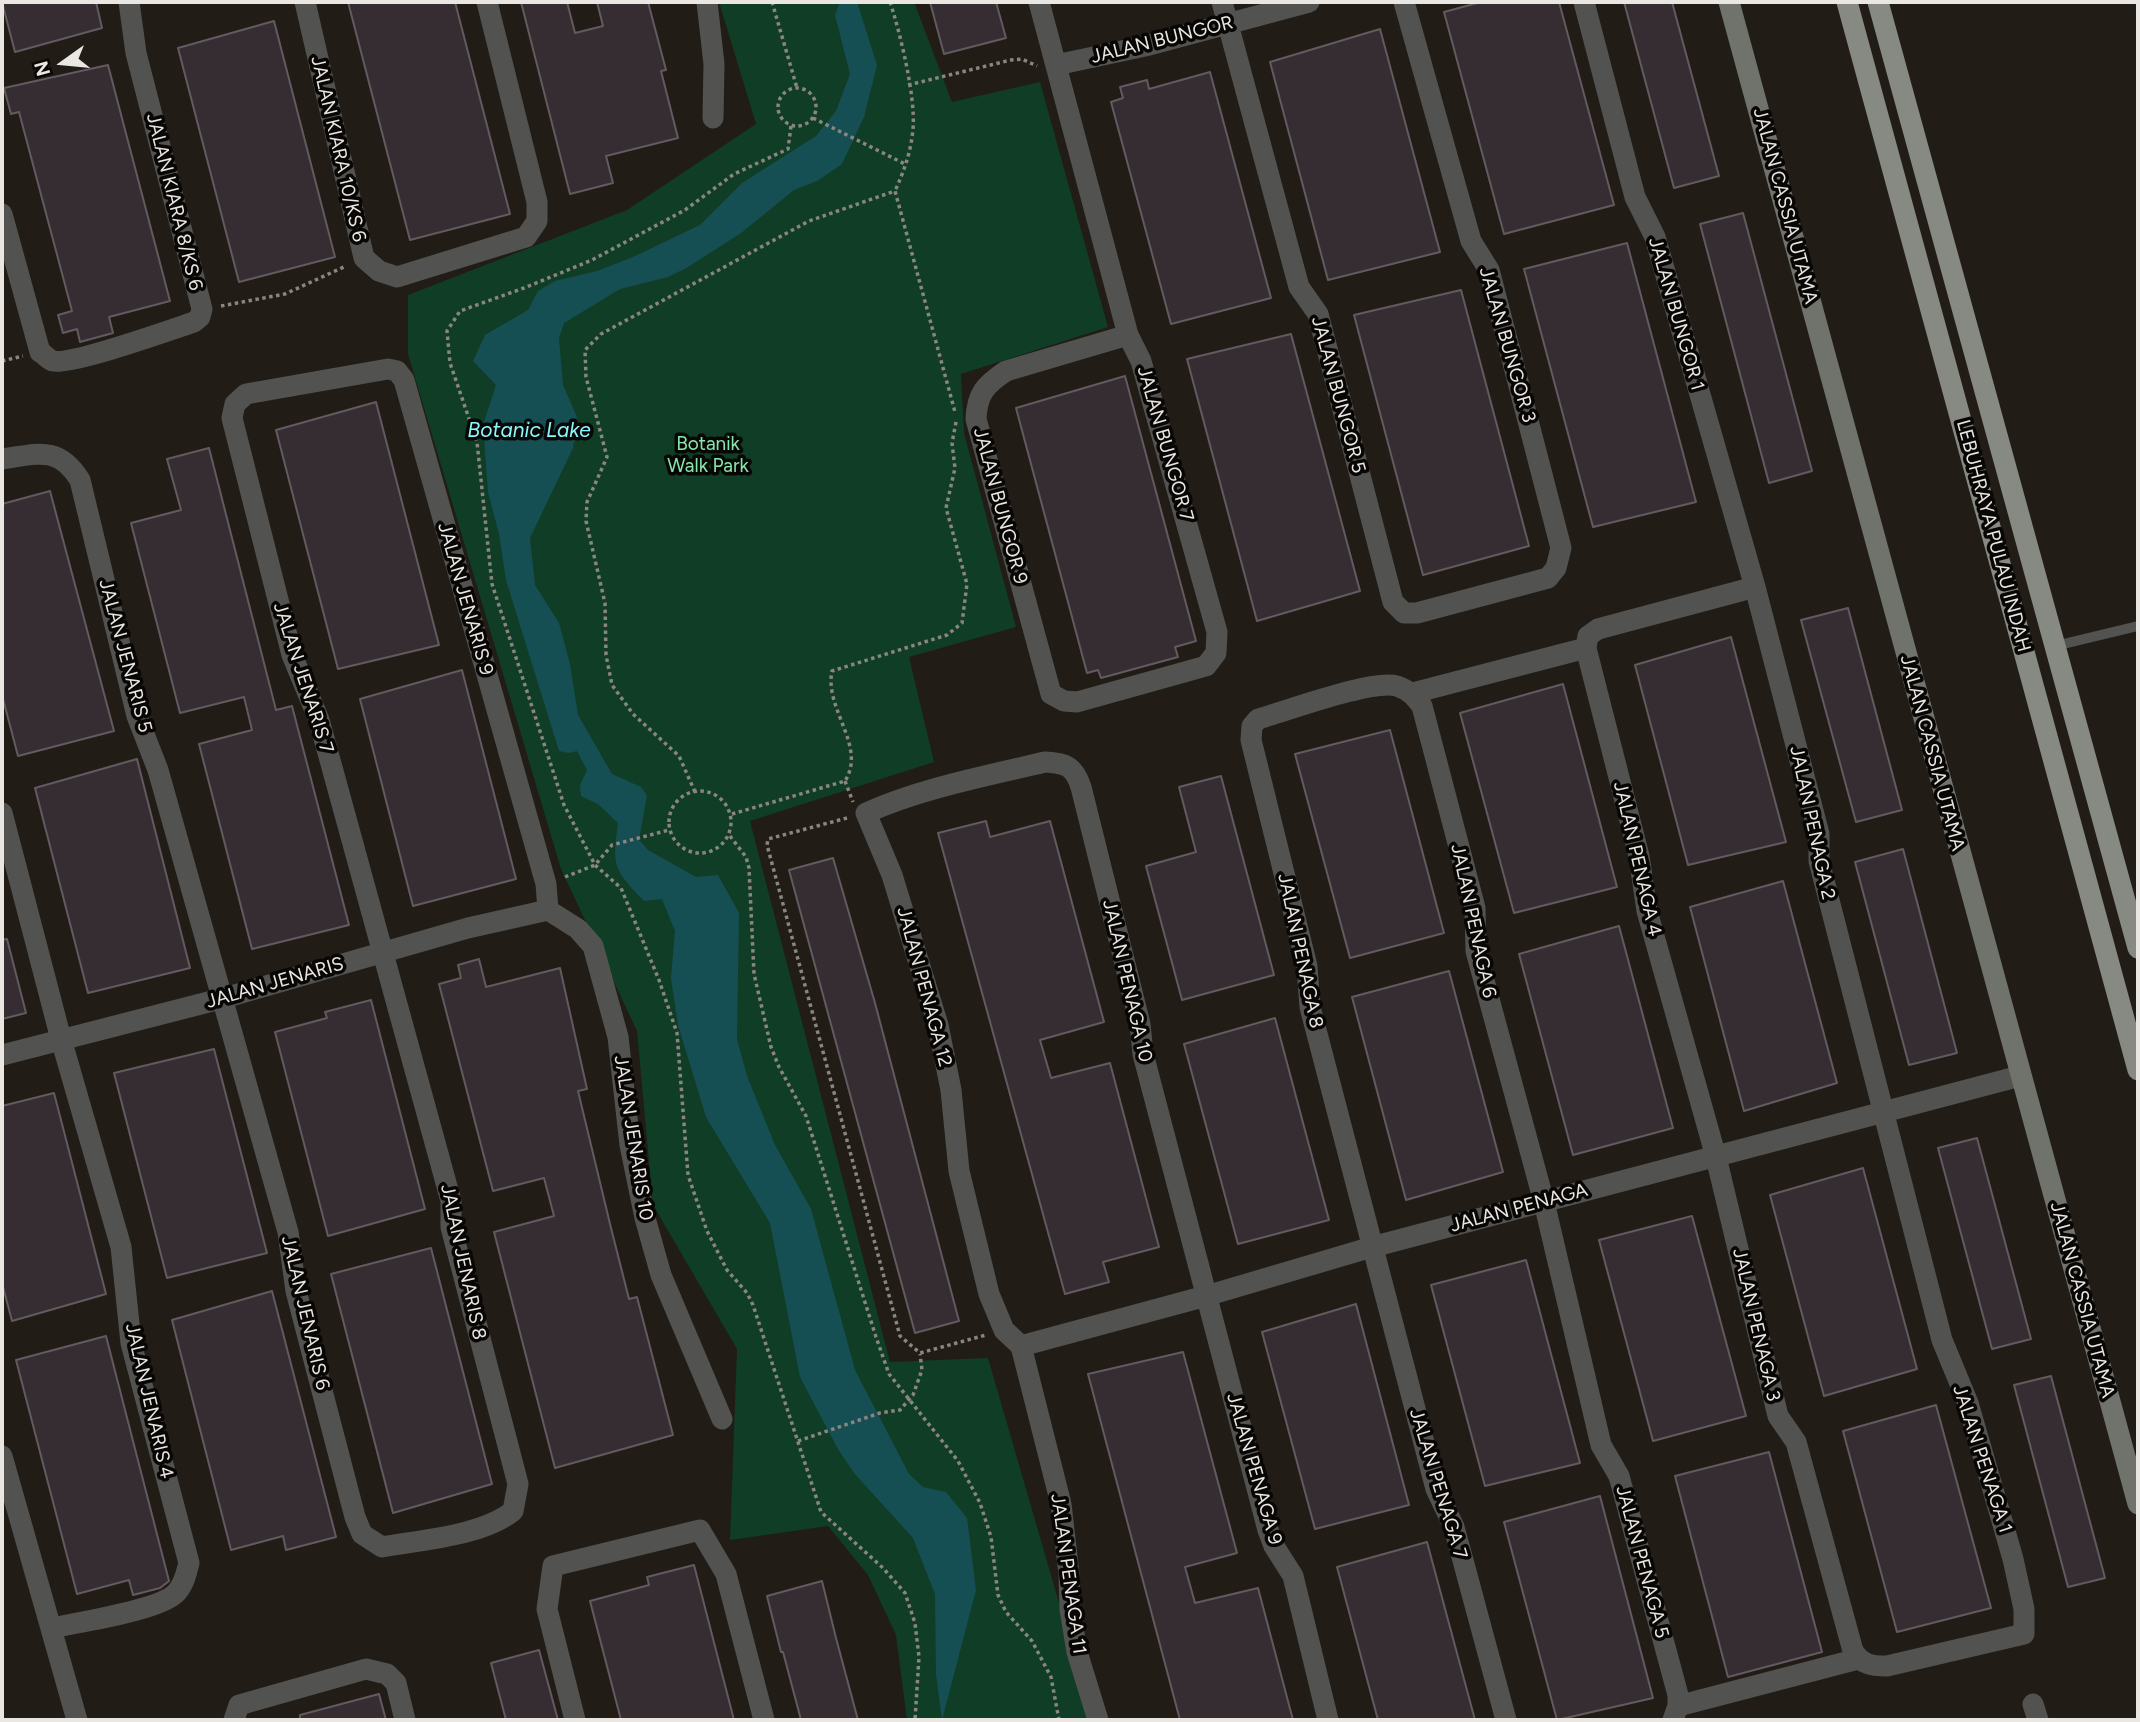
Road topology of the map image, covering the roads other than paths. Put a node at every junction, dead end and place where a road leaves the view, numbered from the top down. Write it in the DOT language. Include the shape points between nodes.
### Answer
graph roads {
  1 [pos="129,2"];
  2 [pos="305,2"];
  3 [pos="487,2"];
  4 [pos="707,2"];
  5 [pos="1039,2"];
  6 [pos="1222,2"];
  7 [pos="1309,2"];
  8 [pos="1404,2"];
  9 [pos="1584,2"];
  10 [pos="1729,2"];
  11 [pos="1847,2"];
  12 [pos="1878,2"];
  13 [pos="1227,24"];
  14 [pos="1056,65"];
  15 [pos="713,118"];
  16 [pos="2,214"];
  17 [pos="1128,335"];
  18 [pos="315,380"];
  19 [pos="2,459"];
  20 [pos="1755,587"];
  21 [pos="1477,597"];
  22 [pos="2138,626"];
  23 [pos="2055,646"];
  24 [pos="1586,648"];
  25 [pos="1413,693"];
  26 [pos="1051,694"];
  27 [pos="2,813"];
  28 [pos="866,813"];
  29 [pos="548,910"];
  30 [pos="2138,948"];
  31 [pos="382,953"];
  32 [pos="224,998"];
  33 [pos="61,1039"];
  34 [pos="2,1055"];
  35 [pos="2138,1070"];
  36 [pos="2020,1076"];
  37 [pos="1883,1111"];
  38 [pos="1716,1157"];
  39 [pos="1544,1202"];
  40 [pos="1372,1247"];
  41 [pos="1206,1296"];
  42 [pos="1021,1346"];
  43 [pos="722,1419"];
  44 [pos="2,1456"];
  45 [pos="2138,1504"];
  46 [pos="454,1534"];
  47 [pos="51,1629"];
  48 [pos="1858,1659"];
  49 [pos="1676,1713"];
  50 [pos="234,1719"];
  51 [pos="77,1720"];
  52 [pos="405,1720"];
  53 [pos="575,1720"];
  54 [pos="764,1720"];
  55 [pos="1098,1720"];
  56 [pos="1328,1720"];
  57 [pos="1506,1720"];
  1 -- 16 [label="street, JALAN KIARA 8/KS 6" via="136,53 202,309 200,317 52,361 40,352"];
  2 -- 3 [label="street, JALAN KIARA 10/KS 6" via="365,258 379,271 397,277 526,236 537,221 537,202"];
  4 -- 15 [label="street" via="714,64"];
  5 -- 14 [label="street, JALAN BUNGOR 7"];
  6 -- 13 [label="street, JALAN BUNGOR 5"];
  7 -- 13 [label="street, JALAN BUNGOR"];
  8 -- 21 [label="street, JALAN BUNGOR 3" via="1471,241 1489,270 1561,548 1548,578"];
  9 -- 20 [label="street, JALAN BUNGOR 1" via="1635,197 1655,237"];
  10 -- 36 [label="street, JALAN CASSIA UTAMA"];
  11 -- 35 [label="main road, LEBUHRAYA PULAU INDAH"];
  12 -- 23 [label="main road, LEBUHRAYA PULAU INDAH"];
  13 -- 14 [label="street, JALAN BUNGOR"];
  13 -- 21 [label="street, JALAN BUNGOR 5" via="1298,287 1318,314 1393,602 1404,613 1418,613"];
  14 -- 17 [label="street, JALAN BUNGOR 7"];
  17 -- 26 [label="street, JALAN BUNGOR 9" via="1006,371 990,381 967,418"];
  17 -- 26 [label="street, JALAN BUNGOR 7" via="1141,362 1214,619 1216,653 1206,666 1077,702"];
  18 -- 29 [label="street, JALAN JENARIS 9" via="388,369 404,380 546,884"];
  18 -- 31 [label="street, JALAN JENARIS 7" via="246,394 235,404 232,418 292,655 319,720"];
  19 -- 32 [label="street, JALAN JENARIS 5" via="58,456 80,480 137,716 158,769"];
  20 -- 24 [label="street" via="1598,629 1588,636"];
  20 -- 37 [label="street, JALAN PENAGA 2" via="1819,834 1819,861"];
  22 -- 23 [label="lane"];
  23 -- 30 [label="main road, LEBUHRAYA PULAU INDAH"];
  24 -- 25 [label="street"];
  24 -- 38 [label="street, JALAN PENAGA 4" via="1639,856 1647,911"];
  25 -- 39 [label="street, JALAN PENAGA 6" via="1422,706 1475,908 1476,951"];
  25 -- 40 [label="street, JALAN PENAGA 8" via="1395,686 1375,686 1258,719 1252,726 1251,740 1307,965 1310,1007"];
  27 -- 33 [label="street"];
  28 -- 41 [label="street, JALAN PENAGA 10" via="1045,762 1069,765 1077,774"];
  28 -- 42 [label="street, JALAN PENAGA 12" via="892,875 938,1025 951,1090 959,1171 989,1294 1004,1330"];
  29 -- 31 [label="street, JALAN JENARIS"];
  29 -- 43 [label="street, JALAN JENARIS 10" via="578,929 593,946 618,1037 630,1145 645,1219 661,1275"];
  31 -- 32 [label="street, JALAN JENARIS"];
  31 -- 46 [label="street, JALAN JENARIS 8" via="451,1201 457,1250 518,1484 513,1511 502,1520"];
  32 -- 33 [label="street, JALAN JENARIS"];
  32 -- 46 [label="street, JALAN JENARIS 6" via="362,1534 382,1547"];
  33 -- 34 [label="street, JALAN JENARIS"];
  33 -- 47 [label="street, JALAN JENARIS 4" via="121,1247 131,1343 189,1563 175,1595 127,1613"];
  36 -- 37 [label="street, JALAN PENAGA"];
  36 -- 45 [label="street, JALAN CASSIA UTAMA"];
  37 -- 38 [label="street, JALAN PENAGA"];
  37 -- 48 [label="street, JALAN PENAGA 1" via="1942,1340 1968,1404 2014,1559 2024,1634 1887,1666 1871,1666"];
  38 -- 39 [label="street, JALAN PENAGA"];
  38 -- 48 [label="street, JALAN PENAGA 3" via="1778,1416 1796,1442"];
  39 -- 40 [label="street, JALAN PENAGA"];
  39 -- 49 [label="street, JALAN PENAGA 5" via="1601,1445 1619,1476"];
  40 -- 41 [label="street, JALAN PENAGA"];
  40 -- 57 [label="street, JALAN PENAGA 7" via="1436,1489 1454,1527"];
  41 -- 42 [label="street, JALAN PENAGA"];
  41 -- 56 [label="street, JALAN PENAGA 9" via="1268,1530 1293,1576"];
  42 -- 55 [label="street, JALAN PENAGA 11" via="1061,1504 1073,1631"];
  44 -- 47 [label="street"];
  47 -- 51 [label="street"];
  48 -- 49 [label="street"];
  50 -- 52 [label="street" via="239,1705 366,1669 387,1674 396,1683"];
  53 -- 54 [label="street" via="547,1609 553,1566 700,1530 726,1574"];
}
